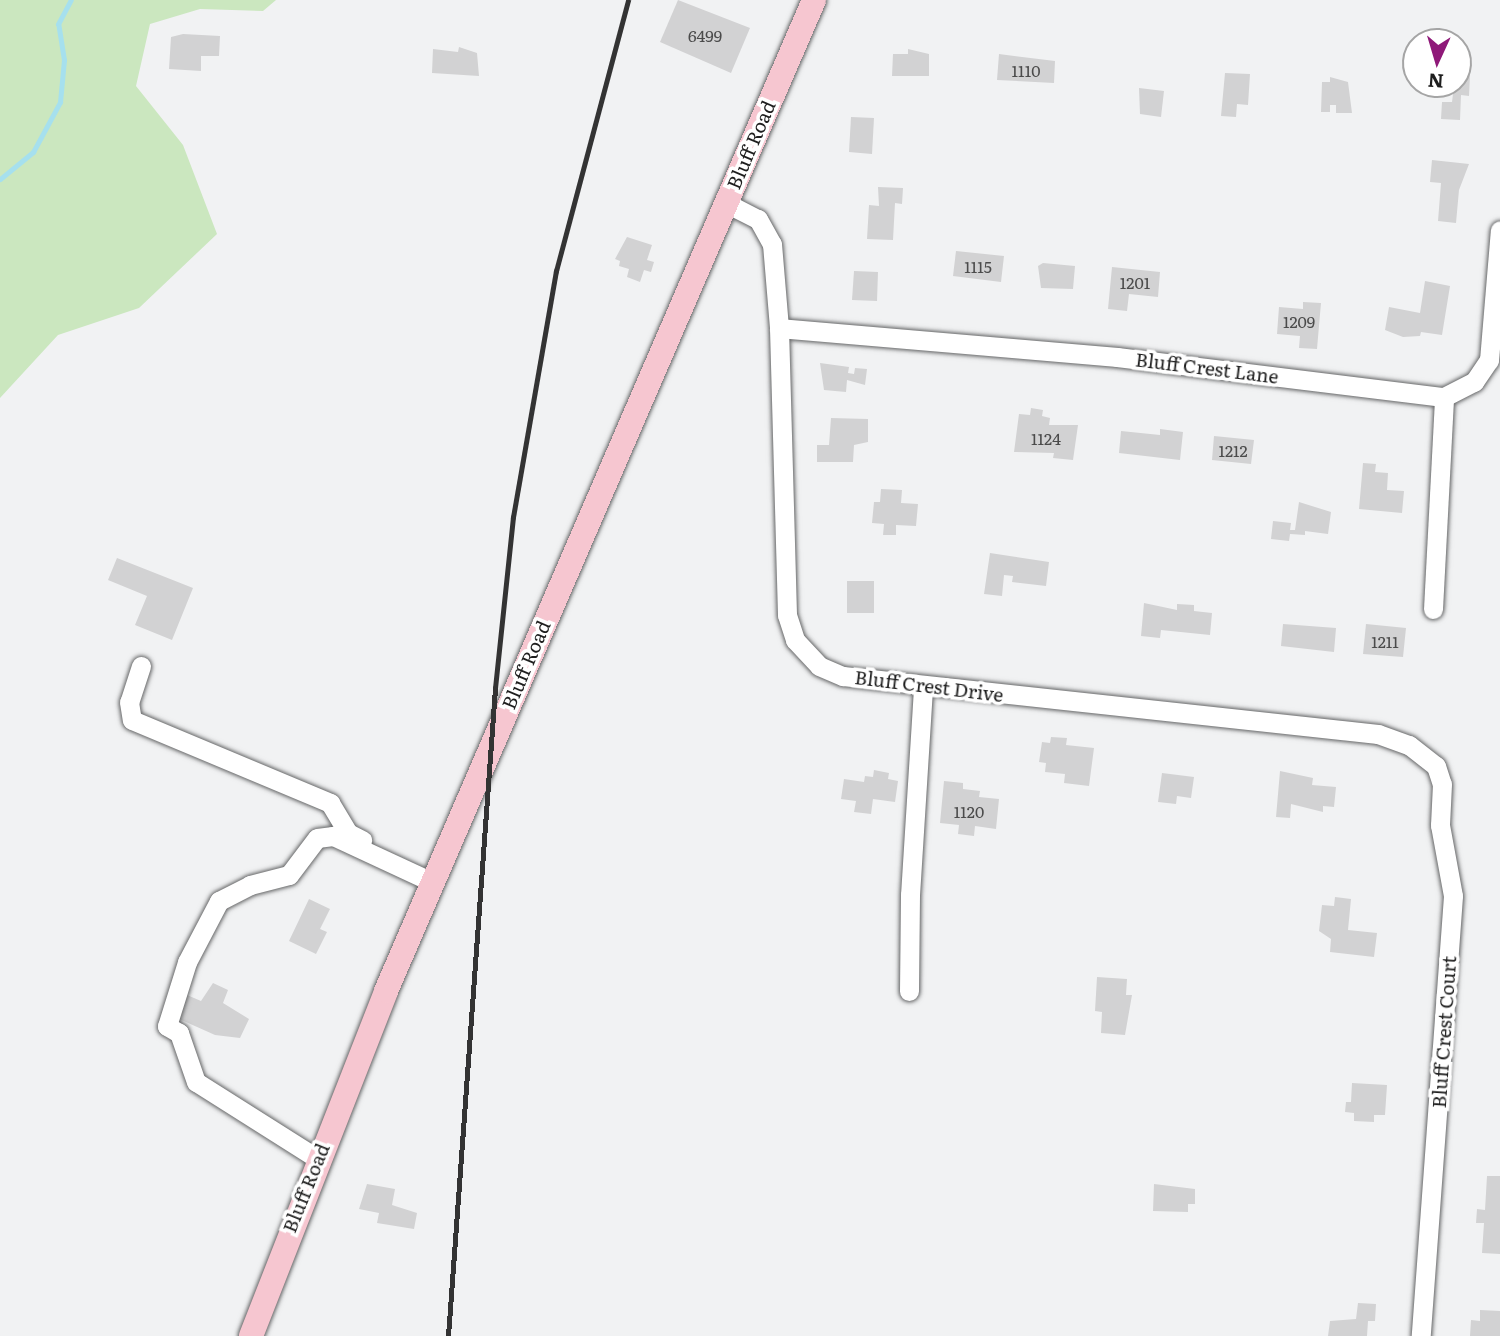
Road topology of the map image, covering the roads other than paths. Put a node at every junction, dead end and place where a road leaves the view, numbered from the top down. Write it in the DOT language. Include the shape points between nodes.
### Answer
graph roads {
  1 [pos="814,0"];
  2 [pos="726,203"];
  3 [pos="1500,230"];
  4 [pos="779,328"];
  5 [pos="1444,397"];
  6 [pos="1433,609"];
  7 [pos="141,666"];
  8 [pos="923,685"];
  9 [pos="1409,745"];
  10 [pos="434,877"];
  11 [pos="909,991"];
  12 [pos="318,1159"];
  13 [pos="251,1336"];
  14 [pos="1421,1336"];
  1 -- 2 [label="main road, Bluff Road"];
  2 -- 4 [label="street, Bluff Crest Drive" via="758,219 769,233"];
  2 -- 10 [label="main road, Bluff Road"];
  3 -- 5 [label="street" via="1489,360 1474,382"];
  4 -- 5 [label="street, Bluff Crest Lane" via="1117,357"];
  4 -- 8 [label="street, Bluff Crest Drive" via="786,607 791,631 805,654 835,673"];
  5 -- 6 [label="street"];
  7 -- 10 [label="street" via="129,702 132,720 330,803 348,834"];
  8 -- 9 [label="street, Bluff Crest Drive" via="1378,734"];
  8 -- 11 [label="street"];
  9 -- 14 [label="street, Bluff Crest Court" via="1430,759 1440,775 1440,825 1453,888"];
  10 -- 12 [label="main road, Bluff Road"];
  10 -- 12 [label="street" via="333,836 317,838 289,875 250,885 219,901 187,962 167,1026 179,1033 196,1082"];
  12 -- 13 [label="main road, Bluff Road"];
}
